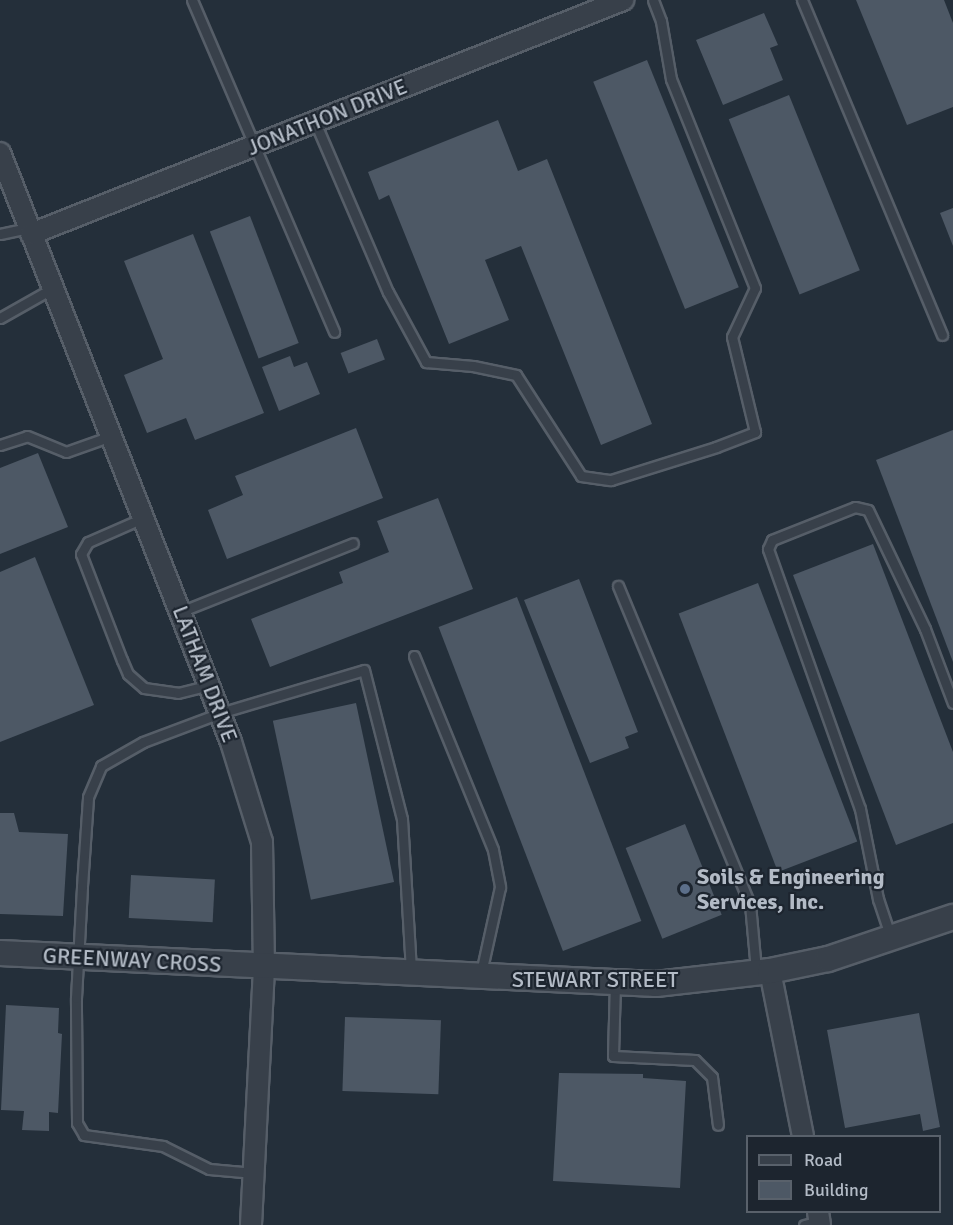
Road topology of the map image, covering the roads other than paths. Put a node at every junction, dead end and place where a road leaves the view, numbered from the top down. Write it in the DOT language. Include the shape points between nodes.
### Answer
graph roads {
  1 [pos="192,0"];
  2 [pos="623,0"];
  3 [pos="653,0"];
  4 [pos="802,0"];
  5 [pos="315,122"];
  6 [pos="256,145"];
  7 [pos="0,153"];
  8 [pos="30,231"];
  9 [pos="0,234"];
  10 [pos="53,288"];
  11 [pos="0,318"];
  12 [pos="334,332"];
  13 [pos="942,335"];
  14 [pos="111,436"];
  15 [pos="0,446"];
  16 [pos="143,518"];
  17 [pos="353,543"];
  18 [pos="618,586"];
  19 [pos="180,612"];
  20 [pos="414,656"];
  21 [pos="209,685"];
  22 [pos="953,703"];
  23 [pos="220,713"];
  24 [pos="953,917"];
  25 [pos="892,940"];
  26 [pos="0,953"];
  27 [pos="80,957"];
  28 [pos="264,968"];
  29 [pos="763,972"];
  30 [pos="412,976"];
  31 [pos="480,979"];
  32 [pos="615,983"];
  33 [pos="718,1125"];
  34 [pos="803,1135"];
  35 [pos="254,1173"];
  36 [pos="251,1225"];
  1 -- 6 [label="lane"];
  2 -- 5 [label="street, JONATHON DRIVE"];
  3 -- 5 [label="lane" via="661,21 671,79 755,288 732,337 755,432 716,447 611,480 581,476 516,375 426,362 388,292"];
  4 -- 13 [label="lane"];
  5 -- 6 [label="street, JONATHON DRIVE"];
  6 -- 8 [label="street, JONATHON DRIVE"];
  6 -- 12 [label="lane"];
  7 -- 8 [label="street, LATHAM DRIVE"];
  8 -- 9 [label="lane"];
  8 -- 10 [label="street, LATHAM DRIVE"];
  10 -- 11 [label="lane"];
  10 -- 14 [label="street, LATHAM DRIVE"];
  14 -- 15 [label="lane" via="66,452 27,436"];
  14 -- 16 [label="street, LATHAM DRIVE"];
  16 -- 19 [label="street, LATHAM DRIVE"];
  16 -- 21 [label="lane" via="88,542 81,554 122,660 128,674 144,688 178,693"];
  17 -- 19 [label="lane"];
  18 -- 29 [label="lane" via="750,904"];
  19 -- 21 [label="street, LATHAM DRIVE"];
  20 -- 31 [label="lane" via="493,850 500,887"];
  21 -- 23 [label="street, LATHAM DRIVE"];
  22 -- 25 [label="lane" via="925,629 868,510 855,507 772,540 768,549 860,809 878,899"];
  23 -- 27 [label="lane" via="143,742 101,766 88,797"];
  23 -- 28 [label="street, LATHAM DRIVE" via="262,842"];
  23 -- 30 [label="lane" via="364,670 402,819"];
  24 -- 25 [label="street, STEWART STREET"];
  25 -- 29 [label="street, STEWART STREET"];
  26 -- 27 [label="street, GREENWAY CROSS"];
  27 -- 28 [label="street, GREENWAY CROSS"];
  27 -- 35 [label="lane" via="76,998 77,1123 84,1135 162,1146 208,1169"];
  28 -- 30 [label="street, STEWART STREET"];
  28 -- 35 [label="street, LATHAM DRIVE"];
  29 -- 32 [label="street, STEWART STREET" via="656,984"];
  29 -- 34 [label="street"];
  30 -- 31 [label="street, STEWART STREET"];
  31 -- 32 [label="street, STEWART STREET"];
  32 -- 33 [label="lane" via="613,1056 695,1060 712,1077"];
  35 -- 36 [label="street, LATHAM DRIVE"];
}
